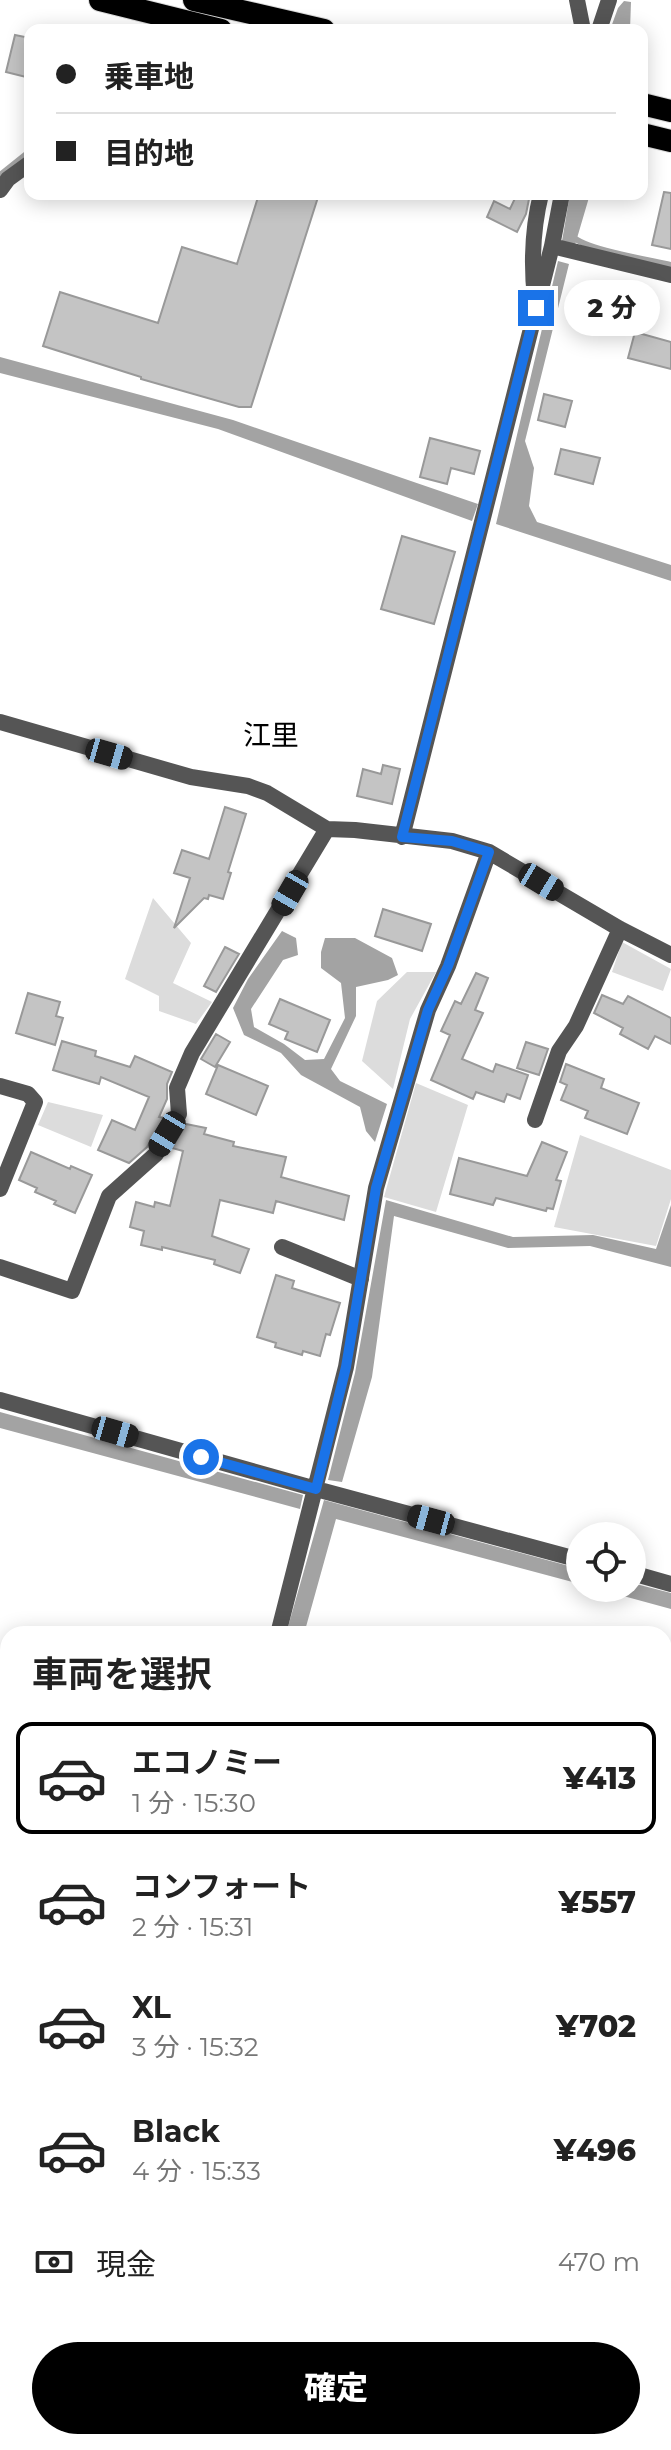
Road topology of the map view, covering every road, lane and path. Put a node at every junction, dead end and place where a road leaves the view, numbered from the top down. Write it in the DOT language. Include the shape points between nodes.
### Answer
graph roads {
  1 [pos="100,0"];
  2 [pos="194,0"];
  3 [pos="577,0"];
  4 [pos="609,0"];
  5 [pos="197,24"];
  6 [pos="298,24"];
  7 [pos="582,24"];
  8 [pos="601,24"];
  9 [pos="648,105"];
  10 [pos="671,111"];
  11 [pos="648,135"];
  12 [pos="671,141"];
  13 [pos="24,165"];
  14 [pos="2,174"];
  15 [pos="540,200"];
  16 [pos="561,200"];
  17 [pos="552,246"];
  18 [pos="671,275"];
  19 [pos="536,308"];
  20 [pos="0,722"];
  21 [pos="327,829"];
  22 [pos="402,837"];
  23 [pos="489,852"];
  24 [pos="620,929"];
  25 [pos="671,955"];
  26 [pos="0,1086"];
  27 [pos="535,1120"];
  28 [pos="0,1189"];
  29 [pos="282,1247"];
  30 [pos="0,1267"];
  31 [pos="361,1279"];
  32 [pos="0,1400"];
  33 [pos="320,1490"];
  34 [pos="566,1556"];
  35 [pos="646,1577"];
  36 [pos="671,1584"];
  37 [pos="280,1626"];
  1 -- 5 [label="highway"];
  2 -- 6 [label="highway"];
  3 -- 7 [label="street"];
  4 -- 8 [label="street"];
  9 -- 10 [label="highway"];
  11 -- 12 [label="highway"];
  13 -- 14 [label="street"];
  15 -- 19 [label="street" via="531,263"];
  16 -- 17 [label="street"];
  17 -- 18 [label="street"];
  17 -- 19 [label="street"];
  19 -- 22 [label="street"];
  20 -- 21 [label="street" via="191,777 248,786"];
  21 -- 22 [label="street"];
  21 -- 30 [label="street" via="192,1053 177,1088 179,1114 156,1154 109,1196 72,1291"];
  22 -- 23 [label="street" via="452,841"];
  23 -- 24 [label="street"];
  23 -- 31 [label="street" via="406,1081 376,1188"];
  24 -- 25 [label="street"];
  24 -- 27 [label="street" via="576,1026 559,1051"];
  26 -- 28 [label="street" via="28,1094 35,1102"];
  29 -- 31 [label="street"];
  31 -- 33 [label="street"];
  32 -- 33 [label="street"];
  33 -- 34 [label="street"];
  33 -- 37 [label="street"];
  35 -- 36 [label="street"];
}
